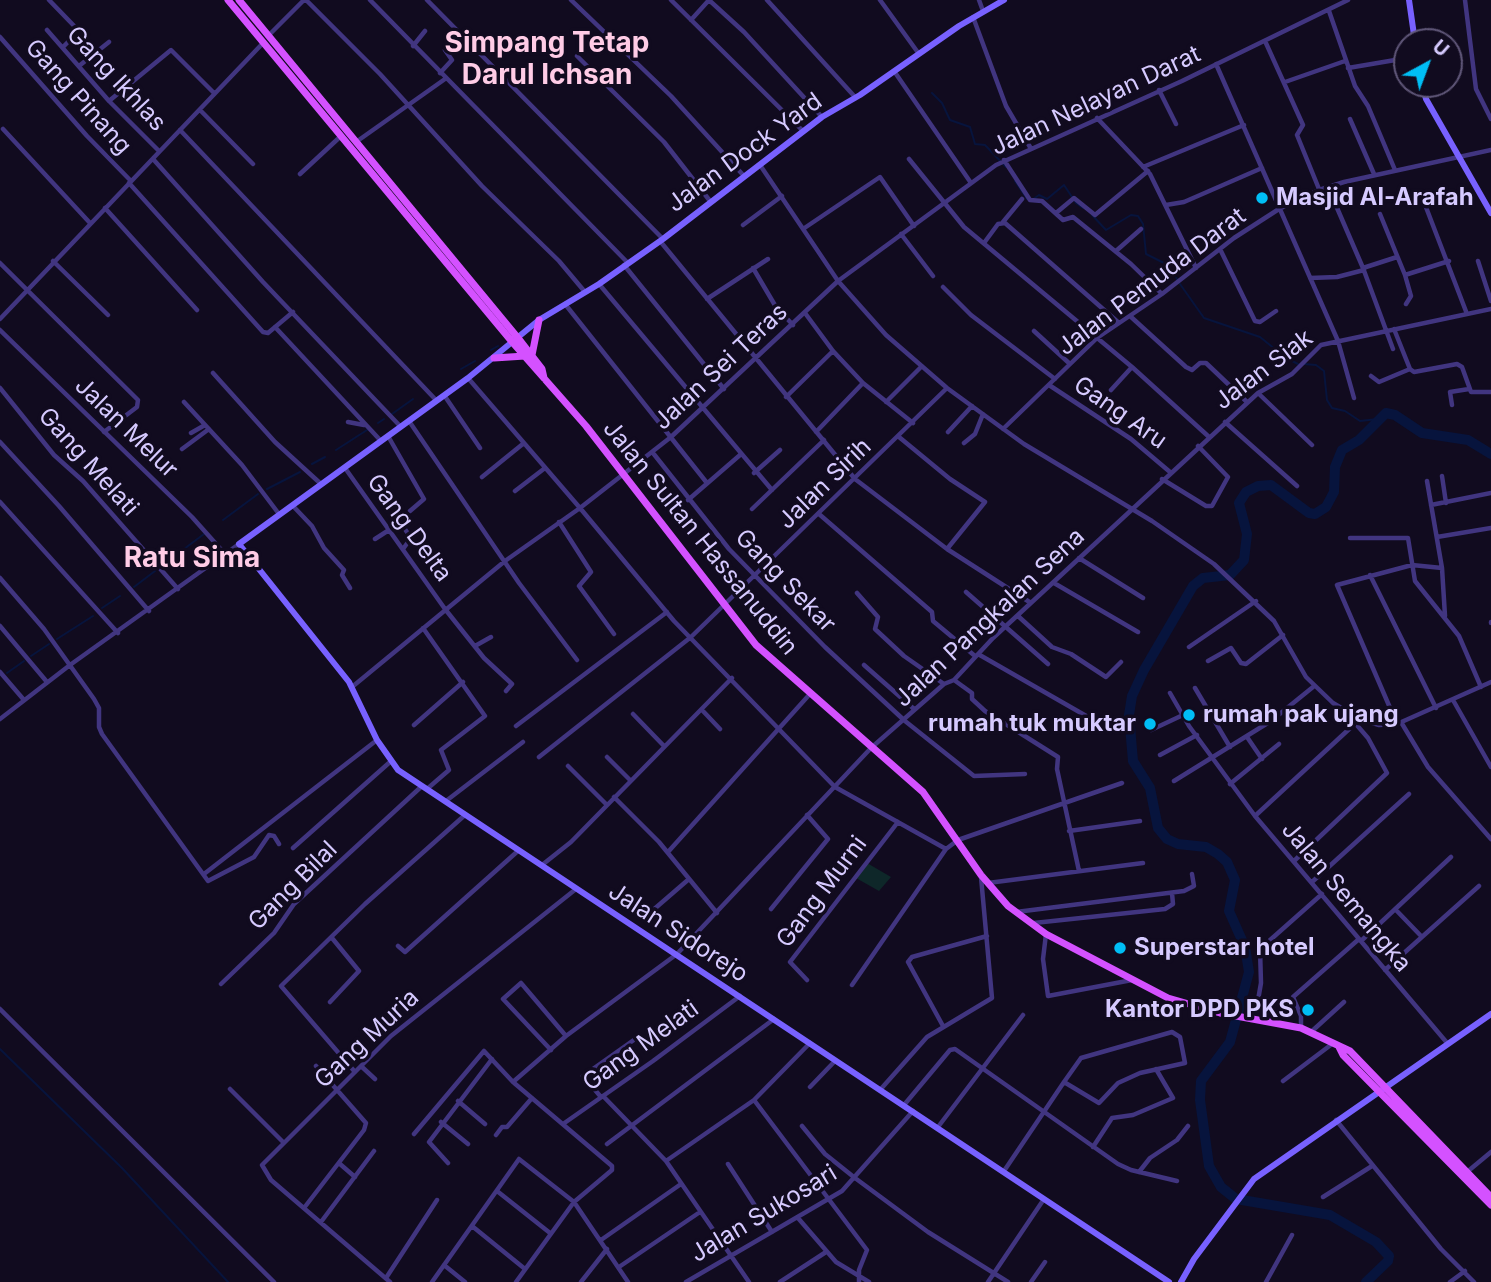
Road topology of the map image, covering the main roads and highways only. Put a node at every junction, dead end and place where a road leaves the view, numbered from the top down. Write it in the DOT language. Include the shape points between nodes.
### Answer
graph roads {
  1 [pos="228,0"];
  2 [pos="239,0"];
  3 [pos="538,320"];
  4 [pos="516,341"];
  5 [pos="528,356"];
  6 [pos="494,358"];
  7 [pos="1382,1088"];
  8 [pos="1491,1197"];
  9 [pos="1491,1205"];
  1 -- 4 [label="main road, Jalan Sultan Hassanuddin"];
  2 -- 4 [label="main road, Jalan Sultan Hassanuddin"];
  3 -- 5 [label="main road"];
  4 -- 5 [label="main road, Jalan Sultan Hassanuddin"];
  5 -- 6 [label="main road"];
  5 -- 7 [label="main road, Jalan Sultan Hassanuddin" via="756,645 923,792 987,883 1015,912 1046,934 1176,1002 1311,1032 1336,1045"];
  7 -- 8 [label="main road"];
  7 -- 9 [label="main road"];
}
